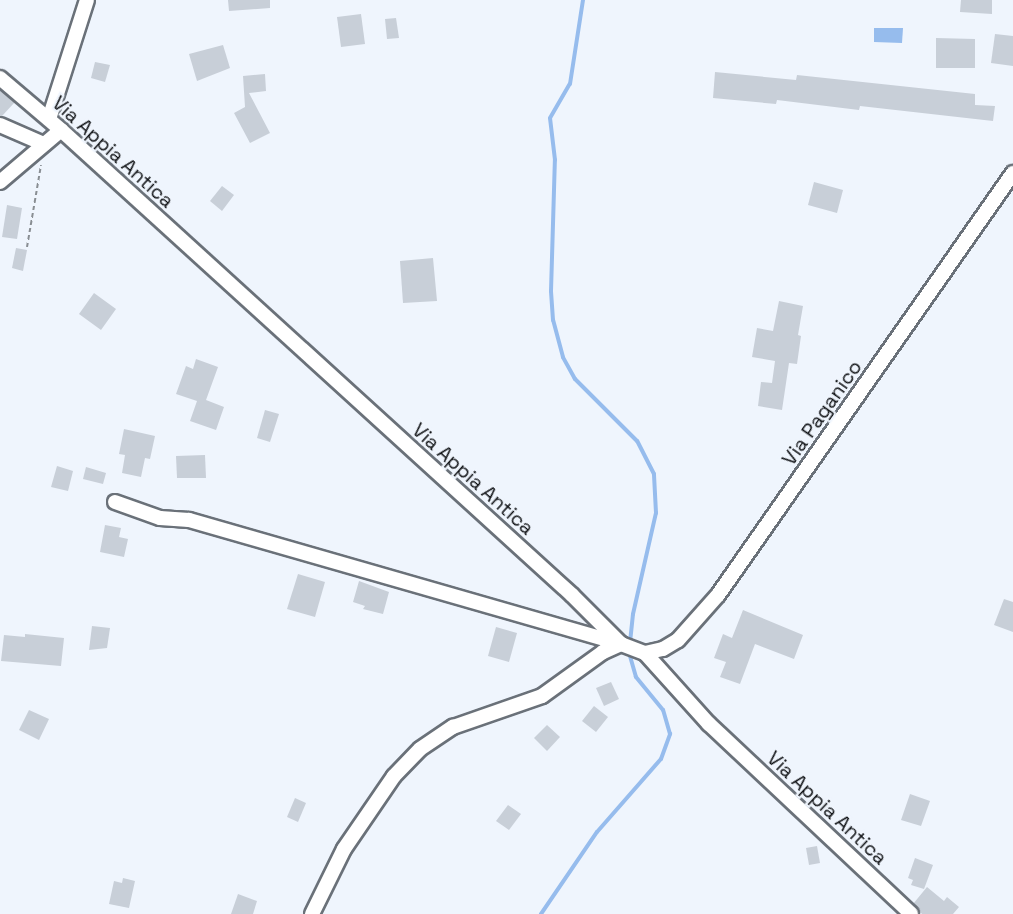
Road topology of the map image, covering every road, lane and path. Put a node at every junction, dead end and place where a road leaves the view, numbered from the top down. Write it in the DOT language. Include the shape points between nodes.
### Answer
graph roads {
  1 [pos="87,0"];
  2 [pos="0,78"];
  3 [pos="48,119"];
  4 [pos="0,125"];
  5 [pos="61,130"];
  6 [pos="44,144"];
  7 [pos="1013,173"];
  8 [pos="0,182"];
  9 [pos="27,248"];
  10 [pos="116,502"];
  11 [pos="587,610"];
  12 [pos="575,631"];
  13 [pos="621,644"];
  14 [pos="645,653"];
  15 [pos="312,914"];
  16 [pos="911,914"];
  1 -- 3 [label="street"];
  2 -- 3 [label="street, Via Appia Antica"];
  3 -- 5 [label="street, Via Appia Antica"];
  4 -- 6 [label="street"];
  5 -- 6 [label="street"];
  5 -- 11 [label="street, Via Appia Antica"];
  6 -- 8 [label="street"];
  6 -- 9 [label="path"];
  7 -- 14 [label="street, Via Paganico" via="717,596 678,640"];
  10 -- 12 [label="street" via="159,518 189,520"];
  11 -- 12 [label="street"];
  11 -- 13 [label="street, Via Appia Antica"];
  12 -- 13 [label="street"];
  13 -- 14 [label="street, Via Appia Antica"];
  13 -- 15 [label="street" via="598,655 542,696 453,727 420,749 394,777 347,844"];
  14 -- 16 [label="street, Via Appia Antica" via="710,724"];
}
